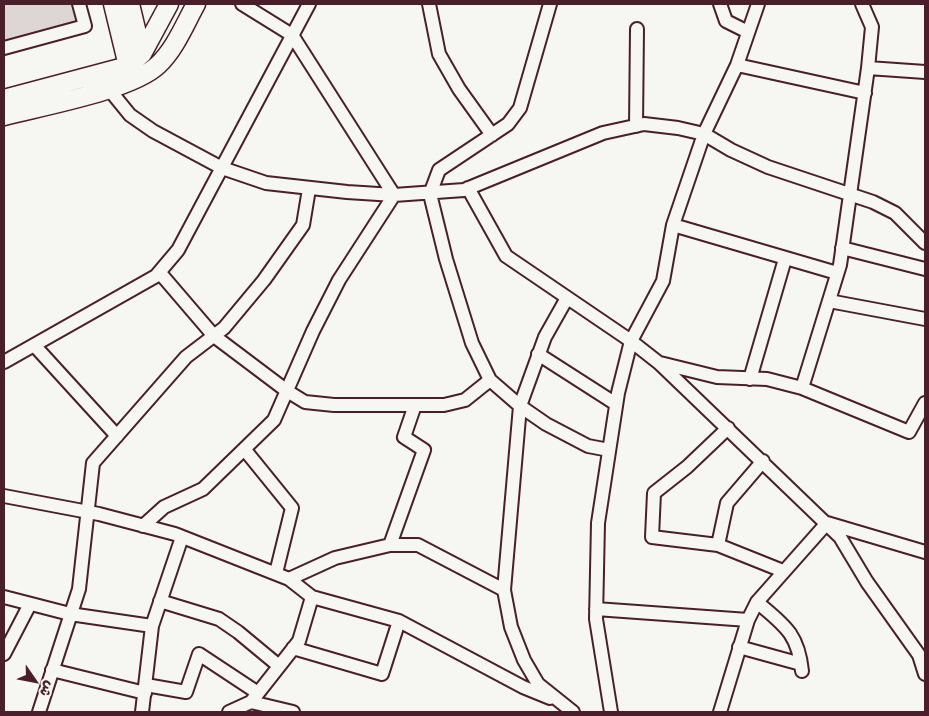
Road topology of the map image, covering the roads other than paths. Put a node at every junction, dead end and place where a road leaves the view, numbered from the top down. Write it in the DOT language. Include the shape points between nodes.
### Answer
graph roads {
  1 [pos="79,4"];
  2 [pos="113,4"];
  3 [pos="130,4"];
  4 [pos="169,4"];
  5 [pos="196,4"];
  6 [pos="242,4"];
  7 [pos="309,4"];
  8 [pos="429,4"];
  9 [pos="550,4"];
  10 [pos="720,4"];
  11 [pos="758,4"];
  12 [pos="862,4"];
  13 [pos="637,29"];
  14 [pos="748,32"];
  15 [pos="292,36"];
  16 [pos="4,48"];
  17 [pos="142,54"];
  18 [pos="737,65"];
  19 [pos="128,66"];
  20 [pos="868,68"];
  21 [pos="925,72"];
  22 [pos="108,88"];
  23 [pos="865,93"];
  24 [pos="4,99"];
  25 [pos="4,116"];
  26 [pos="636,126"];
  27 [pos="704,134"];
  28 [pos="492,135"];
  29 [pos="222,168"];
  30 [pos="468,188"];
  31 [pos="309,189"];
  32 [pos="430,194"];
  33 [pos="850,194"];
  34 [pos="394,195"];
  35 [pos="673,226"];
  36 [pos="925,244"];
  37 [pos="842,248"];
  38 [pos="785,259"];
  39 [pos="925,269"];
  40 [pos="160,273"];
  41 [pos="837,274"];
  42 [pos="567,298"];
  43 [pos="829,301"];
  44 [pos="925,319"];
  45 [pos="214,336"];
  46 [pos="632,341"];
  47 [pos="34,345"];
  48 [pos="538,354"];
  49 [pos="4,362"];
  50 [pos="659,363"];
  51 [pos="750,379"];
  52 [pos="490,380"];
  53 [pos="802,388"];
  54 [pos="287,392"];
  55 [pos="925,403"];
  56 [pos="616,404"];
  57 [pos="415,405"];
  58 [pos="520,406"];
  59 [pos="728,428"];
  60 [pos="117,436"];
  61 [pos="246,450"];
  62 [pos="609,450"];
  63 [pos="763,461"];
  64 [pos="4,496"];
  65 [pos="88,512"];
  66 [pos="827,523"];
  67 [pos="143,526"];
  68 [pos="182,537"];
  69 [pos="390,545"];
  70 [pos="718,545"];
  71 [pos="925,552"];
  72 [pos="783,571"];
  73 [pos="276,573"];
  74 [pos="289,579"];
  75 [pos="504,590"];
  76 [pos="4,597"];
  77 [pos="312,597"];
  78 [pos="160,601"];
  79 [pos="757,602"];
  80 [pos="30,604"];
  81 [pos="596,609"];
  82 [pos="70,614"];
  83 [pos="748,620"];
  84 [pos="399,621"];
  85 [pos="152,626"];
  86 [pos="293,648"];
  87 [pos="739,648"];
  88 [pos="919,650"];
  89 [pos="4,654"];
  90 [pos="279,666"];
  91 [pos="52,670"];
  92 [pos="925,674"];
  93 [pos="146,689"];
  94 [pos="254,697"];
  95 [pos="557,700"];
  96 [pos="40,712"];
  97 [pos="142,712"];
  98 [pos="229,712"];
  99 [pos="292,712"];
  100 [pos="573,712"];
  101 [pos="611,712"];
  102 [pos="720,712"];
  1 -- 16 [label="street" via="85,26"];
  2 -- 19 [label="main road"];
  3 -- 17 [label="main road"];
  4 -- 17 [label="main road"];
  5 -- 22 [label="main road" via="159,65 143,77"];
  6 -- 15 [label="street"];
  7 -- 15 [label="street"];
  8 -- 28 [label="street" via="439,54"];
  9 -- 28 [label="street" via="520,108 508,124"];
  10 -- 14 [label="street" via="726,22"];
  11 -- 14 [label="street"];
  12 -- 20 [label="street" via="872,27"];
  13 -- 26 [label="street"];
  14 -- 18 [label="street"];
  15 -- 29 [label="street"];
  15 -- 34 [label="street"];
  17 -- 19 [label="main road"];
  18 -- 23 [label="street"];
  18 -- 27 [label="street"];
  19 -- 24 [label="main road"];
  20 -- 21 [label="street"];
  20 -- 23 [label="street"];
  22 -- 25 [label="main road"];
  22 -- 29 [label="street" via="130,115 153,132"];
  23 -- 33 [label="street"];
  26 -- 27 [label="street" via="653,125"];
  26 -- 30 [label="street" via="603,133"];
  27 -- 33 [label="street" via="768,167"];
  27 -- 35 [label="street"];
  28 -- 32 [label="street" via="439,170"];
  29 -- 31 [label="street" via="266,183"];
  29 -- 40 [label="street" via="178,250"];
  30 -- 32 [label="street"];
  30 -- 42 [label="street" via="506,256"];
  31 -- 34 [label="street"];
  31 -- 45 [label="street" via="302,224 264,280"];
  32 -- 34 [label="street"];
  32 -- 52 [label="street" via="472,343"];
  33 -- 36 [label="street" via="895,213"];
  33 -- 37 [label="street"];
  34 -- 54 [label="street" via="339,280"];
  35 -- 38 [label="street"];
  35 -- 46 [label="street" via="663,281"];
  37 -- 39 [label="street"];
  37 -- 41 [label="street"];
  38 -- 41 [label="street"];
  38 -- 51 [label="street"];
  40 -- 45 [label="street"];
  40 -- 47 [label="street"];
  41 -- 43 [label="street"];
  42 -- 46 [label="street"];
  42 -- 48 [label="street"];
  43 -- 44 [label="street"];
  43 -- 53 [label="street"];
  45 -- 54 [label="street"];
  45 -- 60 [label="street" via="186,356"];
  46 -- 50 [label="street"];
  46 -- 56 [label="street"];
  47 -- 49 [label="street"];
  47 -- 60 [label="street"];
  48 -- 56 [label="street"];
  48 -- 58 [label="street"];
  50 -- 51 [label="street" via="717,377"];
  50 -- 59 [label="street"];
  51 -- 53 [label="street" via="767,379"];
  52 -- 57 [label="street" via="465,400 444,405"];
  52 -- 58 [label="street"];
  53 -- 55 [label="street" via="909,432"];
  54 -- 57 [label="street" via="305,402 334,405"];
  54 -- 61 [label="street" via="274,420"];
  56 -- 62 [label="street"];
  57 -- 69 [label="street" via="404,437 424,450"];
  58 -- 62 [label="street" via="588,446"];
  58 -- 75 [label="street"];
  59 -- 63 [label="street"];
  59 -- 70 [label="street" via="687,467 654,492 652,537"];
  60 -- 65 [label="street" via="93,463"];
  61 -- 67 [label="street" via="203,489 164,508"];
  61 -- 73 [label="street" via="292,508"];
  62 -- 81 [label="street" via="598,523"];
  63 -- 66 [label="street"];
  63 -- 70 [label="street" via="727,503"];
  64 -- 65 [label="street"];
  65 -- 67 [label="street"];
  65 -- 82 [label="street" via="78,589"];
  66 -- 71 [label="street"];
  66 -- 72 [label="street"];
  66 -- 88 [label="street"];
  67 -- 68 [label="street"];
  68 -- 73 [label="street"];
  68 -- 78 [label="street"];
  69 -- 74 [label="street" via="335,558"];
  69 -- 75 [label="street" via="418,545"];
  70 -- 72 [label="street"];
  72 -- 79 [label="street"];
  73 -- 74 [label="street"];
  74 -- 77 [label="street"];
  75 -- 95 [label="street" via="511,626 524,660 538,684"];
  76 -- 80 [label="street"];
  77 -- 84 [label="street"];
  77 -- 86 [label="street" via="299,641"];
  78 -- 85 [label="street"];
  78 -- 90 [label="street" via="219,619"];
  79 -- 83 [label="street"];
  79 -- 87 [label="street" via="789,630 801,667"];
  80 -- 82 [label="street"];
  80 -- 89 [label="street"];
  81 -- 83 [label="street"];
  81 -- 101 [label="street"];
  82 -- 85 [label="street"];
  82 -- 91 [label="street"];
  83 -- 87 [label="street"];
  84 -- 86 [label="street" via="382,674"];
  84 -- 95 [label="street" via="523,687"];
  85 -- 93 [label="street"];
  86 -- 90 [label="street"];
  87 -- 102 [label="street"];
  88 -- 92 [label="street"];
  90 -- 94 [label="street"];
  91 -- 93 [label="street"];
  91 -- 96 [label="street"];
  93 -- 94 [label="street" via="186,692 199,654"];
  93 -- 97 [label="street"];
  94 -- 98 [label="street"];
  94 -- 99 [label="street"];
  95 -- 100 [label="street"];
}
